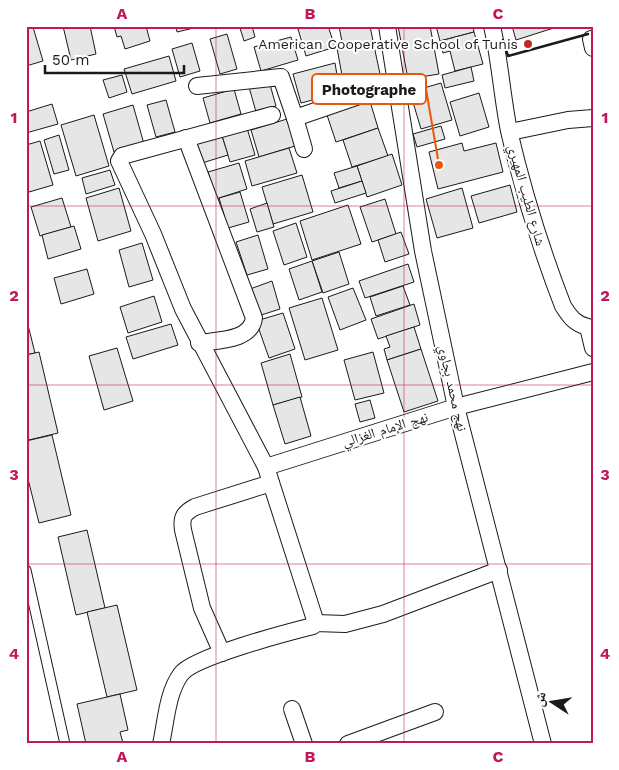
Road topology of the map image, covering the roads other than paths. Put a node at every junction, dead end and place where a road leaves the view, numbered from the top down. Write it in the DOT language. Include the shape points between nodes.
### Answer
graph roads {
  1 [pos="388,26"];
  2 [pos="492,26"];
  3 [pos="397,83"];
  4 [pos="197,86"];
  5 [pos="272,115"];
  6 [pos="295,118"];
  7 [pos="593,118"];
  8 [pos="510,132"];
  9 [pos="186,138"];
  10 [pos="304,149"];
  11 [pos="590,326"];
  12 [pos="199,343"];
  13 [pos="593,348"];
  14 [pos="593,372"];
  15 [pos="456,407"];
  16 [pos="266,467"];
  17 [pos="272,483"];
  18 [pos="26,570"];
  19 [pos="499,570"];
  20 [pos="316,623"];
  21 [pos="222,652"];
  22 [pos="292,709"];
  23 [pos="435,712"];
  24 [pos="65,744"];
  25 [pos="161,744"];
  26 [pos="304,744"];
  27 [pos="348,744"];
  28 [pos="543,744"];
  1 -- 3 [label="street, نهج محمد بجاوي"];
  2 -- 8 [label="street, شارع الطيب المهيري"];
  3 -- 6 [label="street"];
  3 -- 15 [label="street, نهج محمد بجاوي" via="423,251"];
  4 -- 6 [label="street" via="281,77"];
  5 -- 9 [label="street"];
  6 -- 10 [label="street"];
  7 -- 8 [label="street"];
  8 -- 11 [label="street, شارع الطيب المهيري" via="531,217 563,306 570,318 580,325"];
  9 -- 12 [label="street" via="254,318 248,331 240,336"];
  9 -- 12 [label="street" via="122,156 119,161 154,234"];
  11 -- 13 [label="street, شارع الطيب المهيري"];
  12 -- 16 [label="street"];
  14 -- 15 [label="street, نهج الإمام الغزالي"];
  15 -- 16 [label="street, نهج الإمام الغزالي"];
  15 -- 19 [label="street, نهج محمد بجاوي"];
  16 -- 17 [label="street"];
  17 -- 20 [label="street"];
  17 -- 21 [label="street" via="195,507 183,517 183,530 202,608"];
  18 -- 24 [label="lane"];
  19 -- 20 [label="street" via="384,614 346,624"];
  19 -- 28 [label="street, نهج محمد بجاوي"];
  20 -- 21 [label="street"];
  21 -- 25 [label="street" via="182,672 172,691"];
  22 -- 26 [label="street"];
  23 -- 27 [label="street"];
}
